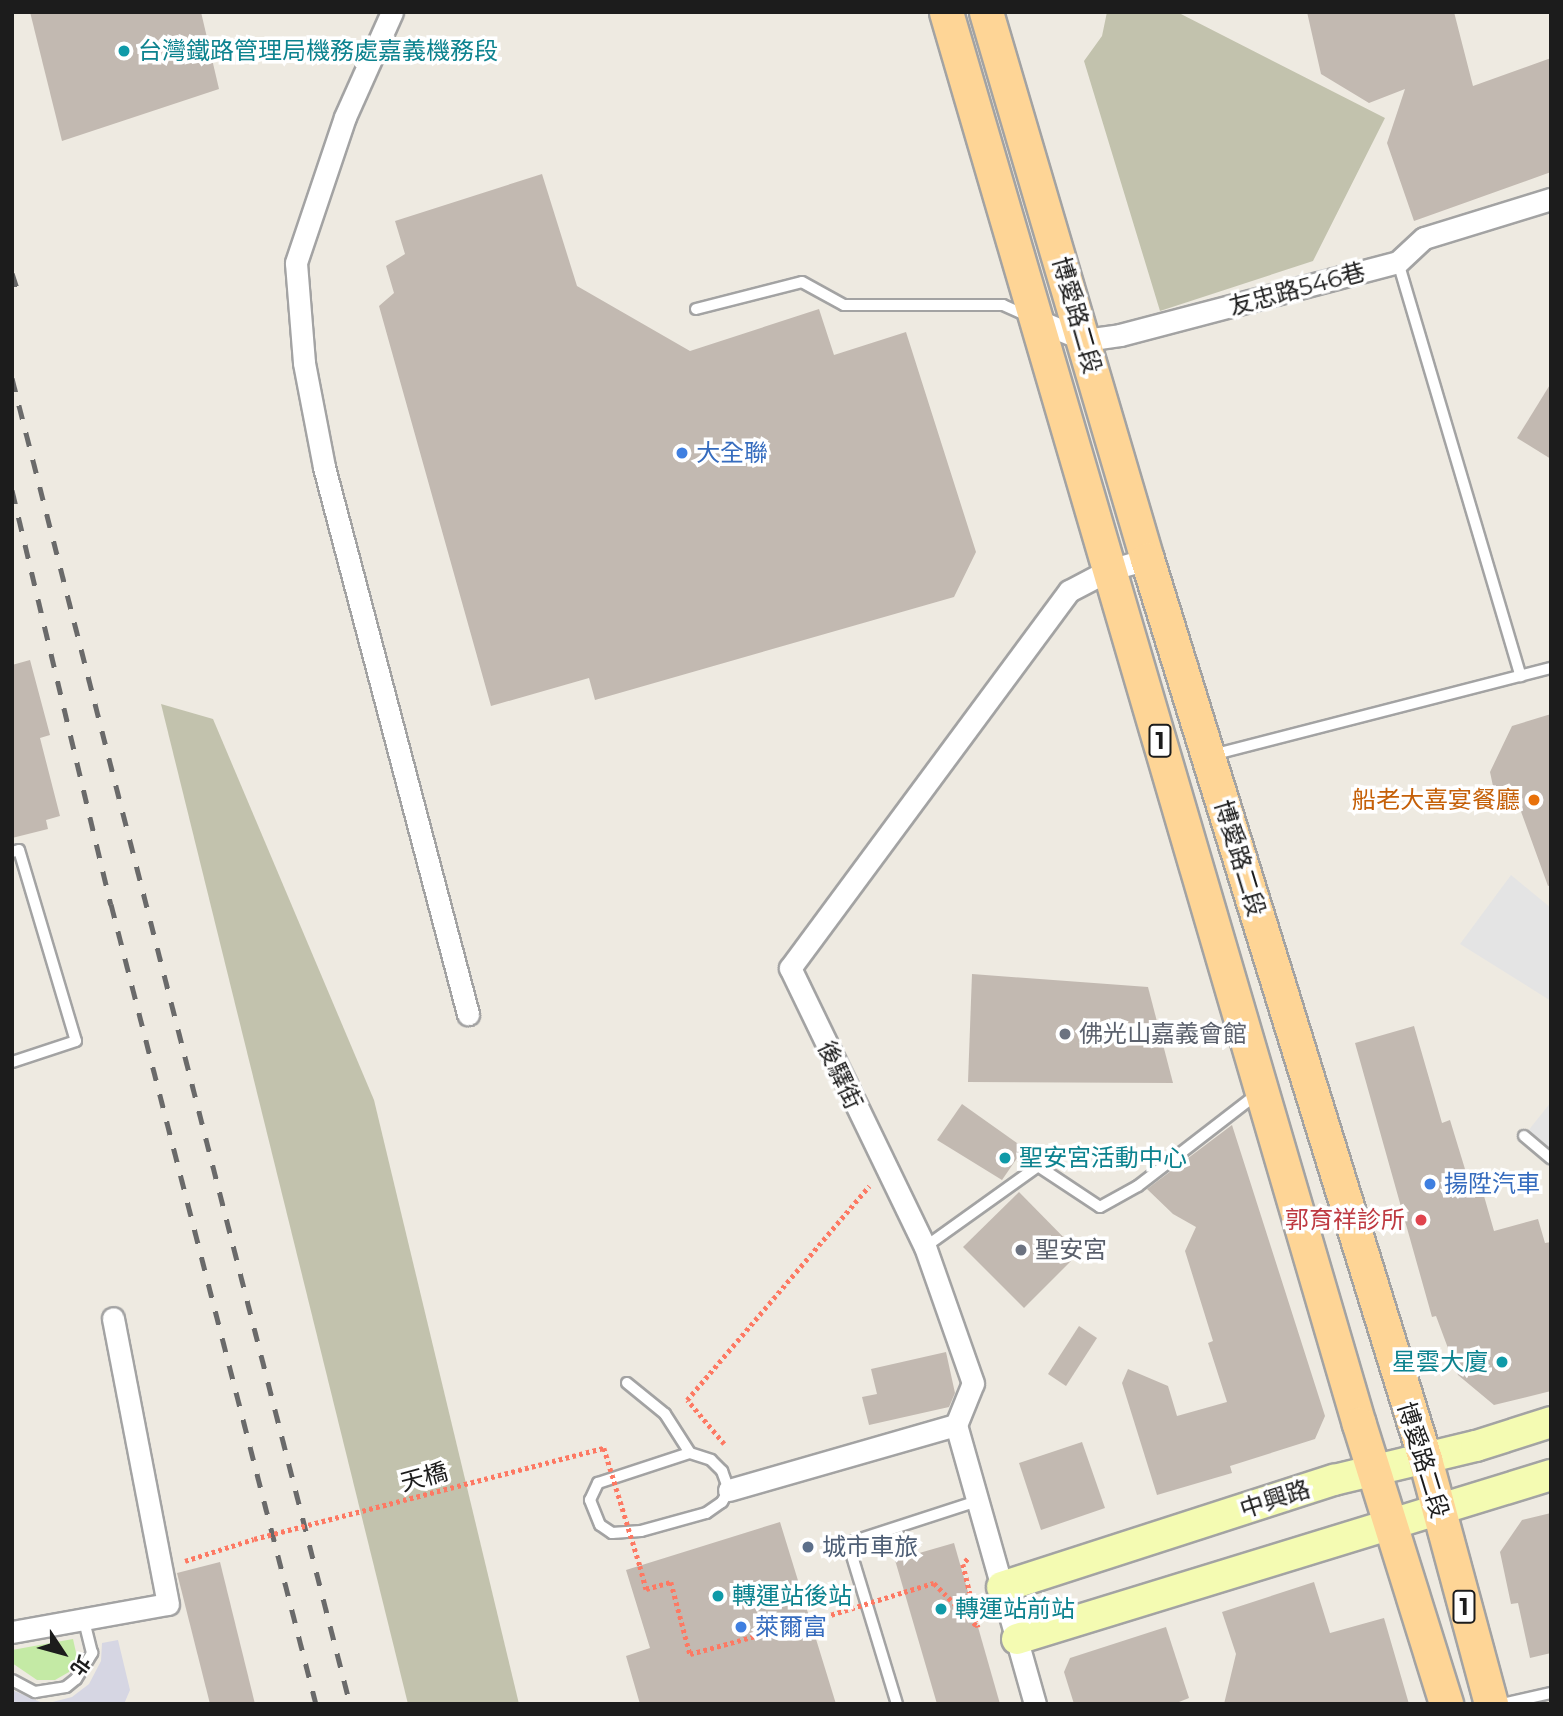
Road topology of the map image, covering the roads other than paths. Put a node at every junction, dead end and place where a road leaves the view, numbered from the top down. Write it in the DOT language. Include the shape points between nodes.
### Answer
graph roads {
  1 [pos="393,12"];
  2 [pos="946,12"];
  3 [pos="986,12"];
  4 [pos="1551,199"];
  5 [pos="1398,262"];
  6 [pos="696,310"];
  7 [pos="1034,319"];
  8 [pos="1085,341"];
  9 [pos="1147,559"];
  10 [pos="1109,570"];
  11 [pos="1551,668"];
  12 [pos="1521,676"];
  13 [pos="1209,755"];
  14 [pos="12,852"];
  15 [pos="468,1014"];
  16 [pos="13,1059"];
  17 [pos="1264,1088"];
  18 [pos="1524,1136"];
  19 [pos="1551,1159"];
  20 [pos="925,1247"];
  21 [pos="113,1318"];
  22 [pos="627,1383"];
  23 [pos="1551,1423"];
  24 [pos="956,1425"];
  25 [pos="690,1453"];
  26 [pos="1425,1459"];
  27 [pos="1374,1469"];
  28 [pos="1551,1475"];
  29 [pos="729,1490"];
  30 [pos="977,1501"];
  31 [pos="1440,1510"];
  32 [pos="1391,1523"];
  33 [pos="1002,1587"];
  34 [pos="84,1620"];
  35 [pos="12,1632"];
  36 [pos="1017,1639"];
  37 [pos="12,1680"];
  38 [pos="1551,1693"];
  39 [pos="897,1704"];
  40 [pos="1035,1704"];
  41 [pos="1446,1704"];
  42 [pos="1491,1704"];
  43 [pos="1502,1704"];
  1 -- 15 [label="street" via="345,117 296,263 304,363 324,467"];
  2 -- 7 [label="main road, 博愛路二段 / 1"];
  3 -- 8 [label="main road, 博愛路二段 / 1"];
  4 -- 5 [label="street, 友忠路546巷" via="1424,238"];
  5 -- 8 [label="street, 友忠路546巷"];
  5 -- 12 [label="lane"];
  6 -- 7 [label="lane" via="802,282 844,304 1003,305"];
  7 -- 8 [label="street"];
  7 -- 10 [label="main road, 博愛路二段 / 1"];
  8 -- 9 [label="main road, 博愛路二段 / 1"];
  9 -- 10 [label="street, 後驛街"];
  9 -- 13 [label="main road, 博愛路二段 / 1"];
  10 -- 17 [label="main road, 博愛路二段 / 1"];
  10 -- 20 [label="street, 後驛街" via="1069,592 790,968"];
  11 -- 12 [label="lane"];
  12 -- 13 [label="lane"];
  13 -- 26 [label="main road, 博愛路二段 / 1"];
  14 -- 16 [label="lane" via="19,850 76,1041"];
  17 -- 20 [label="lane" via="1138,1186 1100,1207 1038,1166"];
  17 -- 27 [label="main road, 博愛路二段 / 1"];
  18 -- 19 [label="lane"];
  20 -- 24 [label="street, 後驛街" via="972,1383"];
  21 -- 34 [label="street" via="168,1604"];
  22 -- 25 [label="lane" via="665,1414"];
  23 -- 26 [label="street, 中興路"];
  24 -- 29 [label="street"];
  24 -- 30 [label="street"];
  25 -- 29 [label="lane" via="711,1460 722,1471"];
  25 -- 29 [label="lane" via="598,1483 590,1500 600,1525 612,1533 641,1531 706,1513"];
  26 -- 27 [label="street, 中興路"];
  26 -- 31 [label="main road, 博愛路二段 / 1"];
  27 -- 32 [label="main road, 博愛路二段 / 1"];
  27 -- 33 [label="street, 中興路"];
  28 -- 31 [label="street"];
  30 -- 33 [label="street"];
  30 -- 39 [label="lane" via="848,1543"];
  31 -- 32 [label="street"];
  31 -- 42 [label="main road, 博愛路二段 / 1"];
  32 -- 36 [label="street"];
  32 -- 41 [label="main road, 博愛路二段 / 1"];
  33 -- 36 [label="street"];
  34 -- 35 [label="street"];
  34 -- 37 [label="lane" via="92,1653 76,1679 66,1687 35,1692"];
  36 -- 40 [label="street"];
  38 -- 43 [label="lane"];
}
